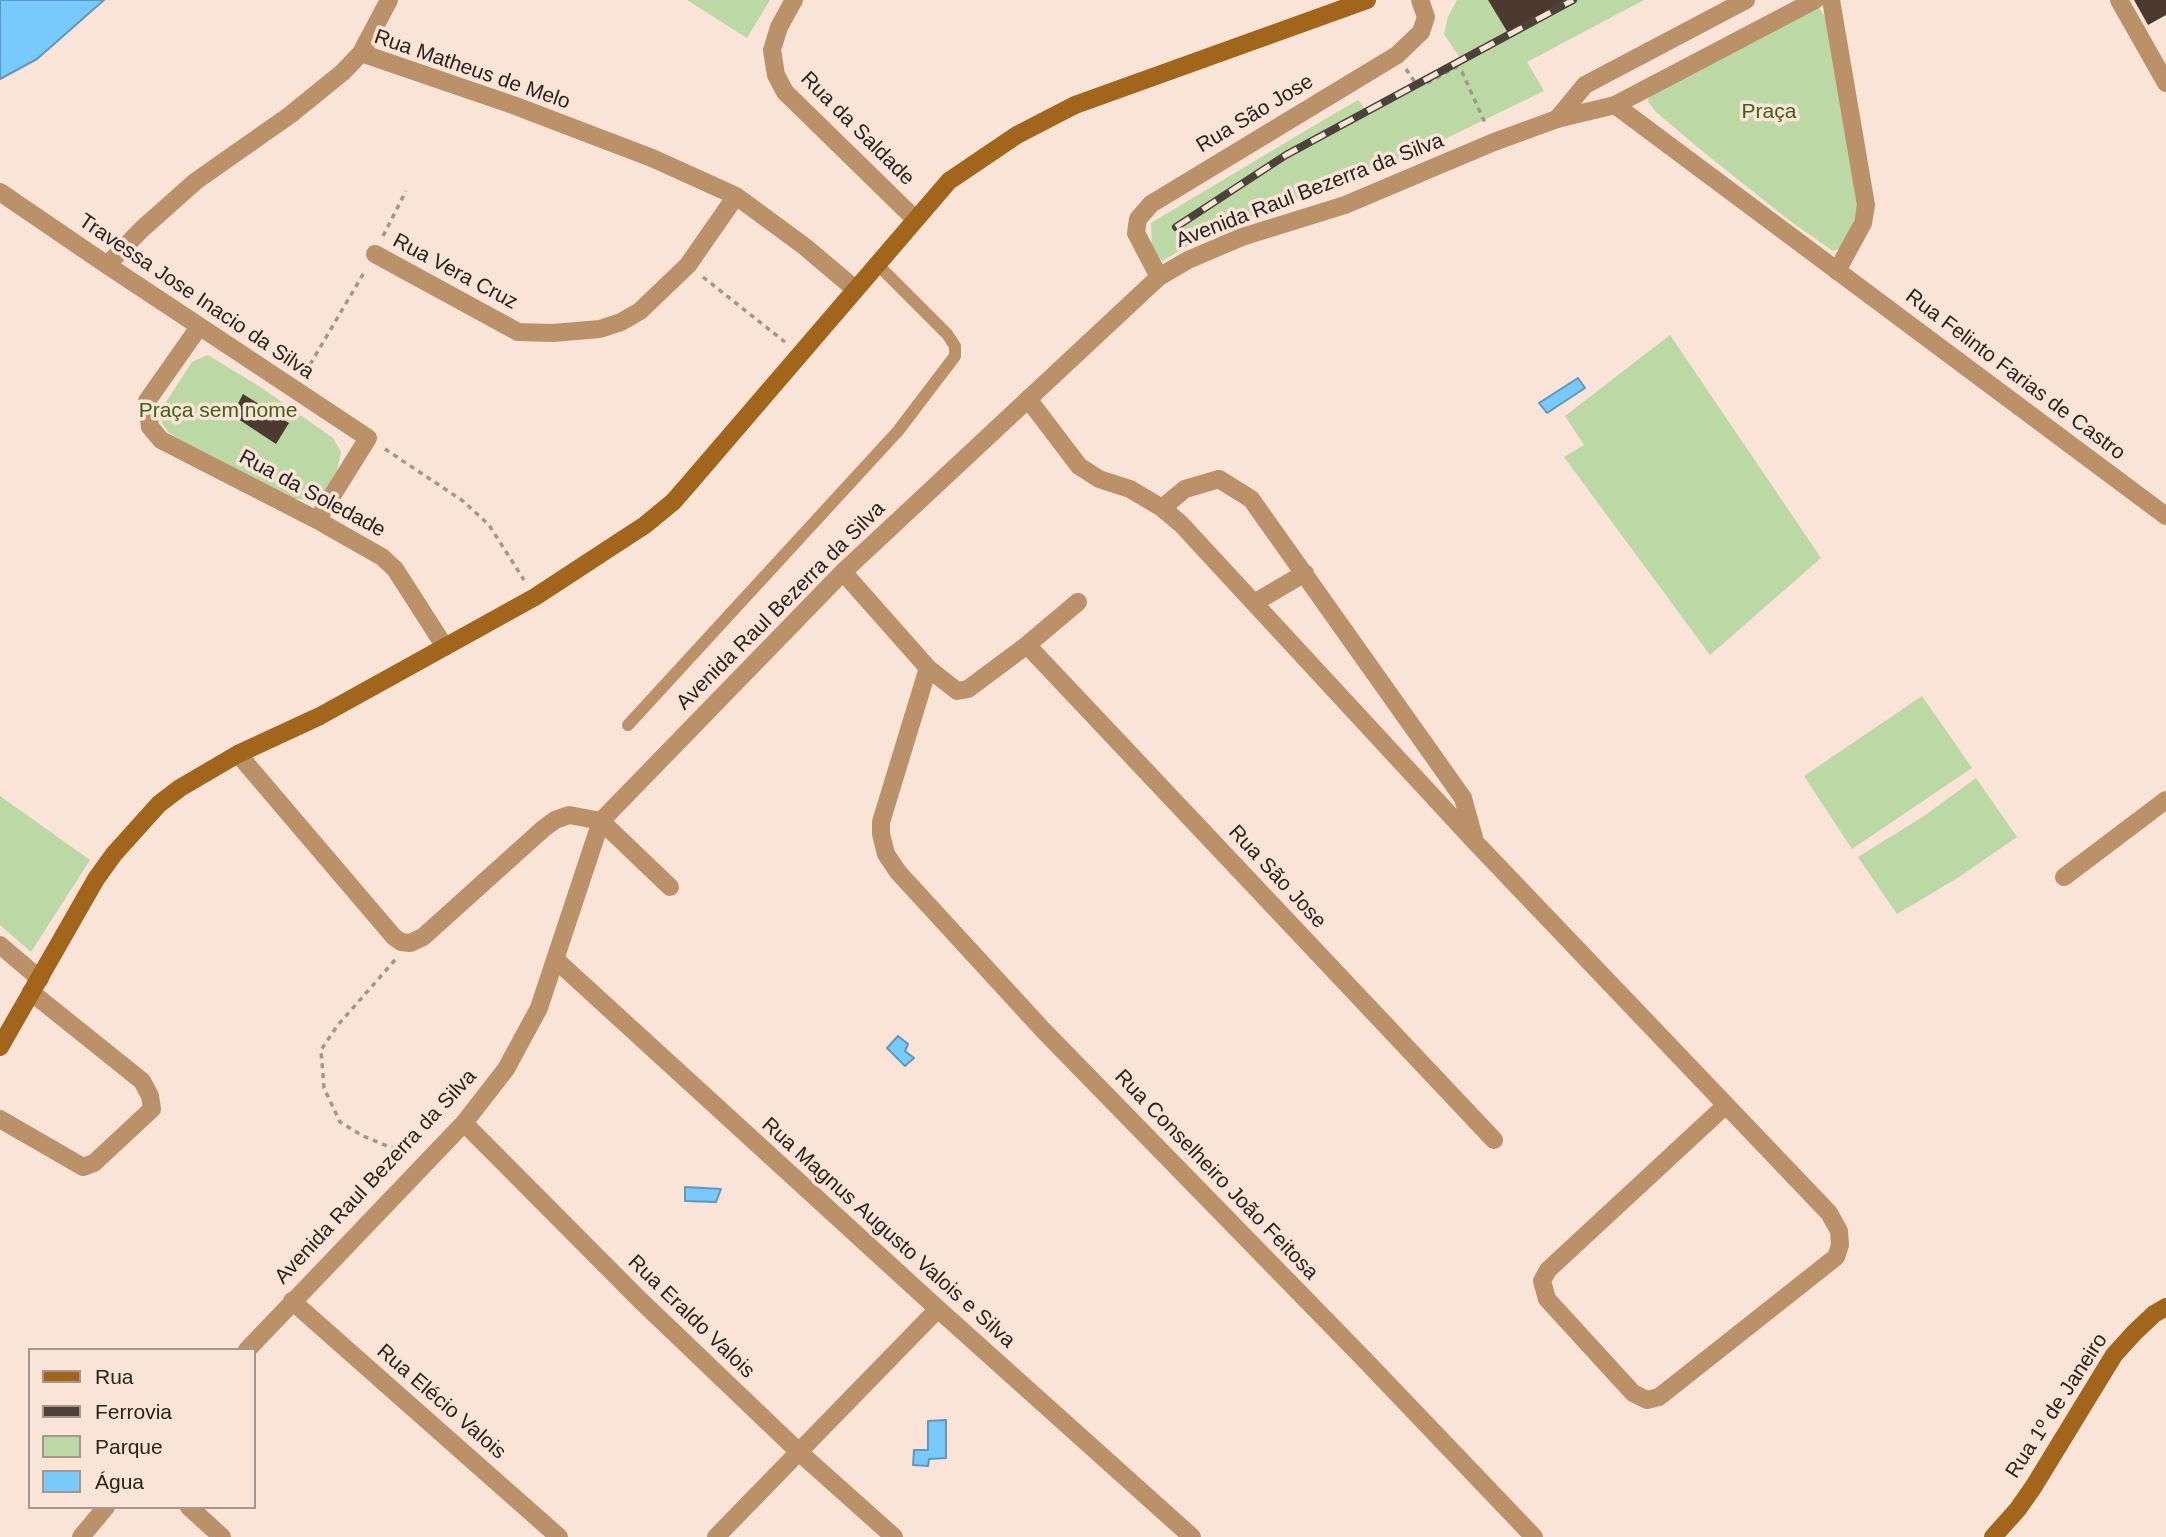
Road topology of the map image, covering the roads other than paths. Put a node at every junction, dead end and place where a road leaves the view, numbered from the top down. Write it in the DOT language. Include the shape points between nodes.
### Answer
graph roads {
  1 [pos="389,0"];
  2 [pos="794,0"];
  3 [pos="1367,0"];
  4 [pos="1420,0"];
  5 [pos="1746,0"];
  6 [pos="1815,0"];
  7 [pos="1831,0"];
  8 [pos="2119,0"];
  9 [pos="1712,18"];
  10 [pos="1728,45"];
  11 [pos="361,53"];
  12 [pos="2166,83"];
  13 [pos="1585,85"];
  14 [pos="1615,105"];
  15 [pos="1557,119"];
  16 [pos="0,192"];
  17 [pos="736,196"];
  18 [pos="915,219"];
  19 [pos="375,254"];
  20 [pos="877,264"];
  21 [pos="107,265"];
  22 [pos="1837,271"];
  23 [pos="1159,277"];
  24 [pos="855,289"];
  25 [pos="199,327"];
  26 [pos="1028,399"];
  27 [pos="1162,508"];
  28 [pos="2166,516"];
  29 [pos="317,520"];
  30 [pos="843,572"];
  31 [pos="1304,573"];
  32 [pos="1078,602"];
  33 [pos="1254,603"];
  34 [pos="1027,645"];
  35 [pos="445,647"];
  36 [pos="928,668"];
  37 [pos="628,725"];
  38 [pos="238,754"];
  39 [pos="2166,800"];
  40 [pos="601,821"];
  41 [pos="1476,843"];
  42 [pos="2064,877"];
  43 [pos="670,887"];
  44 [pos="0,946"];
  45 [pos="556,960"];
  46 [pos="36,986"];
  47 [pos="0,1047"];
  48 [pos="1726,1105"];
  49 [pos="0,1119"];
  50 [pos="464,1123"];
  51 [pos="1494,1140"];
  52 [pos="292,1301"];
  53 [pos="2166,1307"];
  54 [pos="938,1309"];
  55 [pos="249,1348"];
  56 [pos="799,1452"];
  57 [pos="104,1509"];
  58 [pos="191,1509"];
  59 [pos="81,1537"];
  60 [pos="222,1537"];
  61 [pos="559,1537"];
  62 [pos="716,1537"];
  63 [pos="894,1537"];
  64 [pos="1192,1537"];
  65 [pos="1534,1537"];
  66 [pos="1993,1537"];
  1 -- 11 [label="street"];
  2 -- 18 [label="street, Rua da Saldade" via="772,50 776,75 785,92"];
  3 -- 18 [label="main road" via="1075,105 1017,135 949,181"];
  4 -- 23 [label="street, Rua São Jose" via="1426,18 1421,32 1397,55 1151,204 1138,219 1136,233"];
  5 -- 9 [label="street"];
  6 -- 10 [label="street, Avenida Raul Bezerra da Silva"];
  7 -- 22 [label="street" via="1866,205 1863,223"];
  8 -- 12 [label="street"];
  9 -- 10 [label="street"];
  9 -- 13 [label="street"];
  10 -- 14 [label="street, Avenida Raul Bezerra da Silva"];
  11 -- 17 [label="street, Rua Matheus de Melo" via="652,158"];
  11 -- 21 [label="street, Rua Matheus de Melo" via="290,115 196,181"];
  13 -- 14 [label="street, Rua Felinto Farias de Castro"];
  13 -- 15 [label="street"];
  14 -- 15 [label="street, Avenida Raul Bezerra da Silva"];
  14 -- 22 [label="street, Rua Felinto Farias de Castro"];
  15 -- 23 [label="street, Avenida Raul Bezerra da Silva" via="1345,205 1242,237"];
  16 -- 21 [label="street, Travessa Jose Inacio da Silva"];
  17 -- 19 [label="street, Rua Vera Cruz" via="688,265 640,311 600,329 518,332"];
  17 -- 24 [label="street, Rua Matheus de Melo"];
  18 -- 20 [label="main road"];
  20 -- 24 [label="main road"];
  20 -- 37 [label="lane" via="947,334 955,356 898,431"];
  21 -- 25 [label="street, Travessa Jose Inacio da Silva"];
  22 -- 28 [label="street, Rua Felinto Farias de Castro"];
  23 -- 26 [label="street, Avenida Raul Bezerra da Silva"];
  24 -- 35 [label="main road" via="673,502 613,548"];
  25 -- 29 [label="street, Travessa Jose Inacio da Silva" via="368,438"];
  25 -- 29 [label="street, Rua da Soledade" via="147,401 150,427 160,440"];
  26 -- 27 [label="street" via="1079,466"];
  26 -- 30 [label="street, Avenida Raul Bezerra da Silva"];
  27 -- 31 [label="street" via="1185,489 1219,479 1251,499"];
  27 -- 33 [label="street"];
  29 -- 35 [label="street, Rua da Soledade" via="395,569"];
  30 -- 36 [label="street"];
  30 -- 40 [label="street, Avenida Raul Bezerra da Silva"];
  31 -- 33 [label="street"];
  31 -- 41 [label="street" via="1463,798"];
  32 -- 34 [label="street"];
  33 -- 41 [label="street"];
  34 -- 36 [label="street" via="968,689 949,687"];
  34 -- 51 [label="street, Rua São Jose"];
  35 -- 38 [label="main road" via="320,716"];
  36 -- 65 [label="street, Rua Conselheiro João Feitosa" via="881,822 886,854 898,872 1043,1030"];
  38 -- 40 [label="street" via="401,942 417,940 555,820 569,815"];
  38 -- 46 [label="main road" via="180,788 114,853"];
  39 -- 42 [label="street"];
  40 -- 43 [label="street"];
  40 -- 45 [label="street, Avenida Raul Bezerra da Silva"];
  41 -- 48 [label="street"];
  44 -- 46 [label="street"];
  45 -- 50 [label="street, Avenida Raul Bezerra da Silva" via="539,1008 506,1069"];
  45 -- 54 [label="street, Rua Magnus Augusto Valois e Silva"];
  46 -- 47 [label="main road"];
  46 -- 49 [label="street" via="142,1081 152,1108 94,1163 83,1167"];
  48 -- 48 [label="street" via="1829,1213 1839,1231 1840,1245 1836,1257 1659,1397 1647,1400 1633,1394 1547,1299 1542,1281 1548,1270"];
  50 -- 52 [label="street, Avenida Raul Bezerra da Silva"];
  50 -- 56 [label="street, Rua Eraldo Valois"];
  52 -- 55 [label="street, Avenida Raul Bezerra da Silva"];
  52 -- 61 [label="street, Rua Elécio Valois"];
  53 -- 66 [label="main road, Rua 1º de Janeiro" via="2114,1355 2034,1486"];
  54 -- 56 [label="street"];
  54 -- 64 [label="street, Rua Magnus Augusto Valois e Silva"];
  56 -- 62 [label="street"];
  56 -- 63 [label="street, Rua Eraldo Valois"];
  57 -- 59 [label="street"];
  58 -- 60 [label="street"];
}
